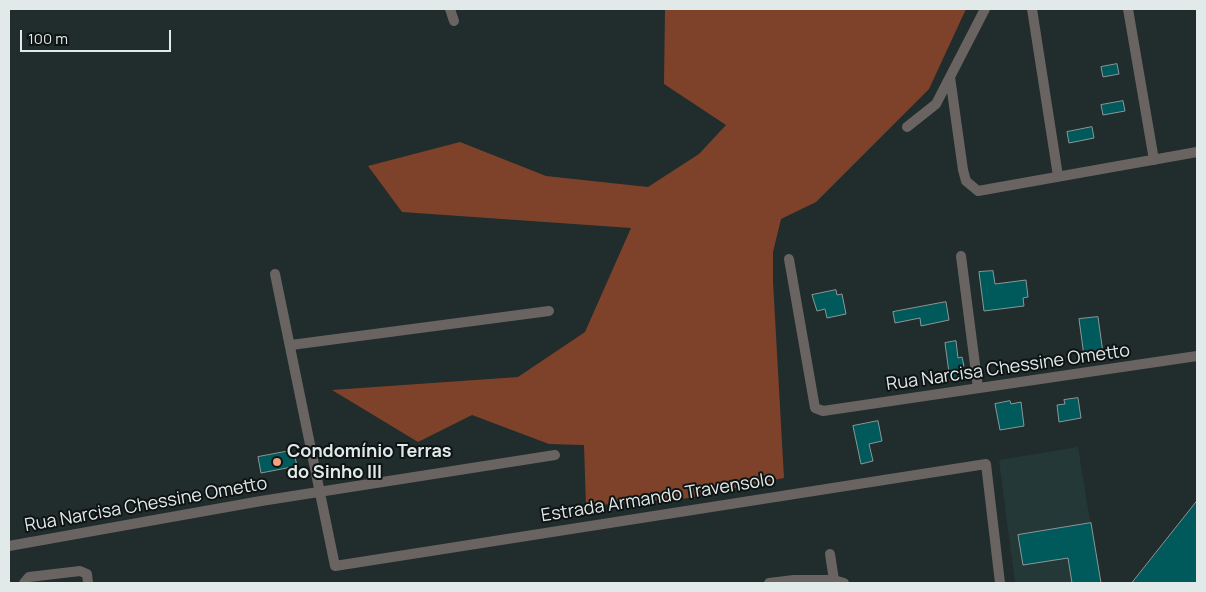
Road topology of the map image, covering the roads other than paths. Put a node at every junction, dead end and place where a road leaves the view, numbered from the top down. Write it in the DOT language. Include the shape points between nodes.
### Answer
graph roads {
  1 [pos="450,9"];
  2 [pos="985,9"];
  3 [pos="1032,9"];
  4 [pos="1128,9"];
  5 [pos="454,21"];
  6 [pos="950,77"];
  7 [pos="907,128"];
  8 [pos="1197,152"];
  9 [pos="1154,160"];
  10 [pos="1058,176"];
  11 [pos="961,256"];
  12 [pos="789,259"];
  13 [pos="275,274"];
  14 [pos="549,311"];
  15 [pos="291,345"];
  16 [pos="1197,356"];
  17 [pos="978,388"];
  18 [pos="555,455"];
  19 [pos="320,492"];
  20 [pos="9,546"];
  21 [pos="830,554"];
  22 [pos="794,582"];
  23 [pos="836,582"];
  24 [pos="24,583"];
  25 [pos="88,583"];
  26 [pos="769,583"];
  27 [pos="1000,583"];
  1 -- 5 [label="street"];
  2 -- 6 [label="street"];
  3 -- 10 [label="street"];
  4 -- 9 [label="street"];
  6 -- 7 [label="street" via="936,104"];
  6 -- 10 [label="street" via="966,181 978,190"];
  8 -- 9 [label="street"];
  9 -- 10 [label="street"];
  11 -- 17 [label="street"];
  12 -- 17 [label="street, Rua Narcisa Chessine Ometto" via="815,408 823,412"];
  13 -- 15 [label="street"];
  14 -- 15 [label="street"];
  15 -- 19 [label="street"];
  16 -- 17 [label="street, Rua Narcisa Chessine Ometto"];
  18 -- 19 [label="street, Rua Narcisa Chessine Ometto"];
  19 -- 20 [label="street, Rua Narcisa Chessine Ometto"];
  19 -- 27 [label="street, Estrada Armando Travensolo" via="335,566 986,464"];
  21 -- 23 [label="street"];
  22 -- 23 [label="street"];
  22 -- 26 [label="street"];
  24 -- 25 [label="street" via="29,577 80,571 87,574"];
}
